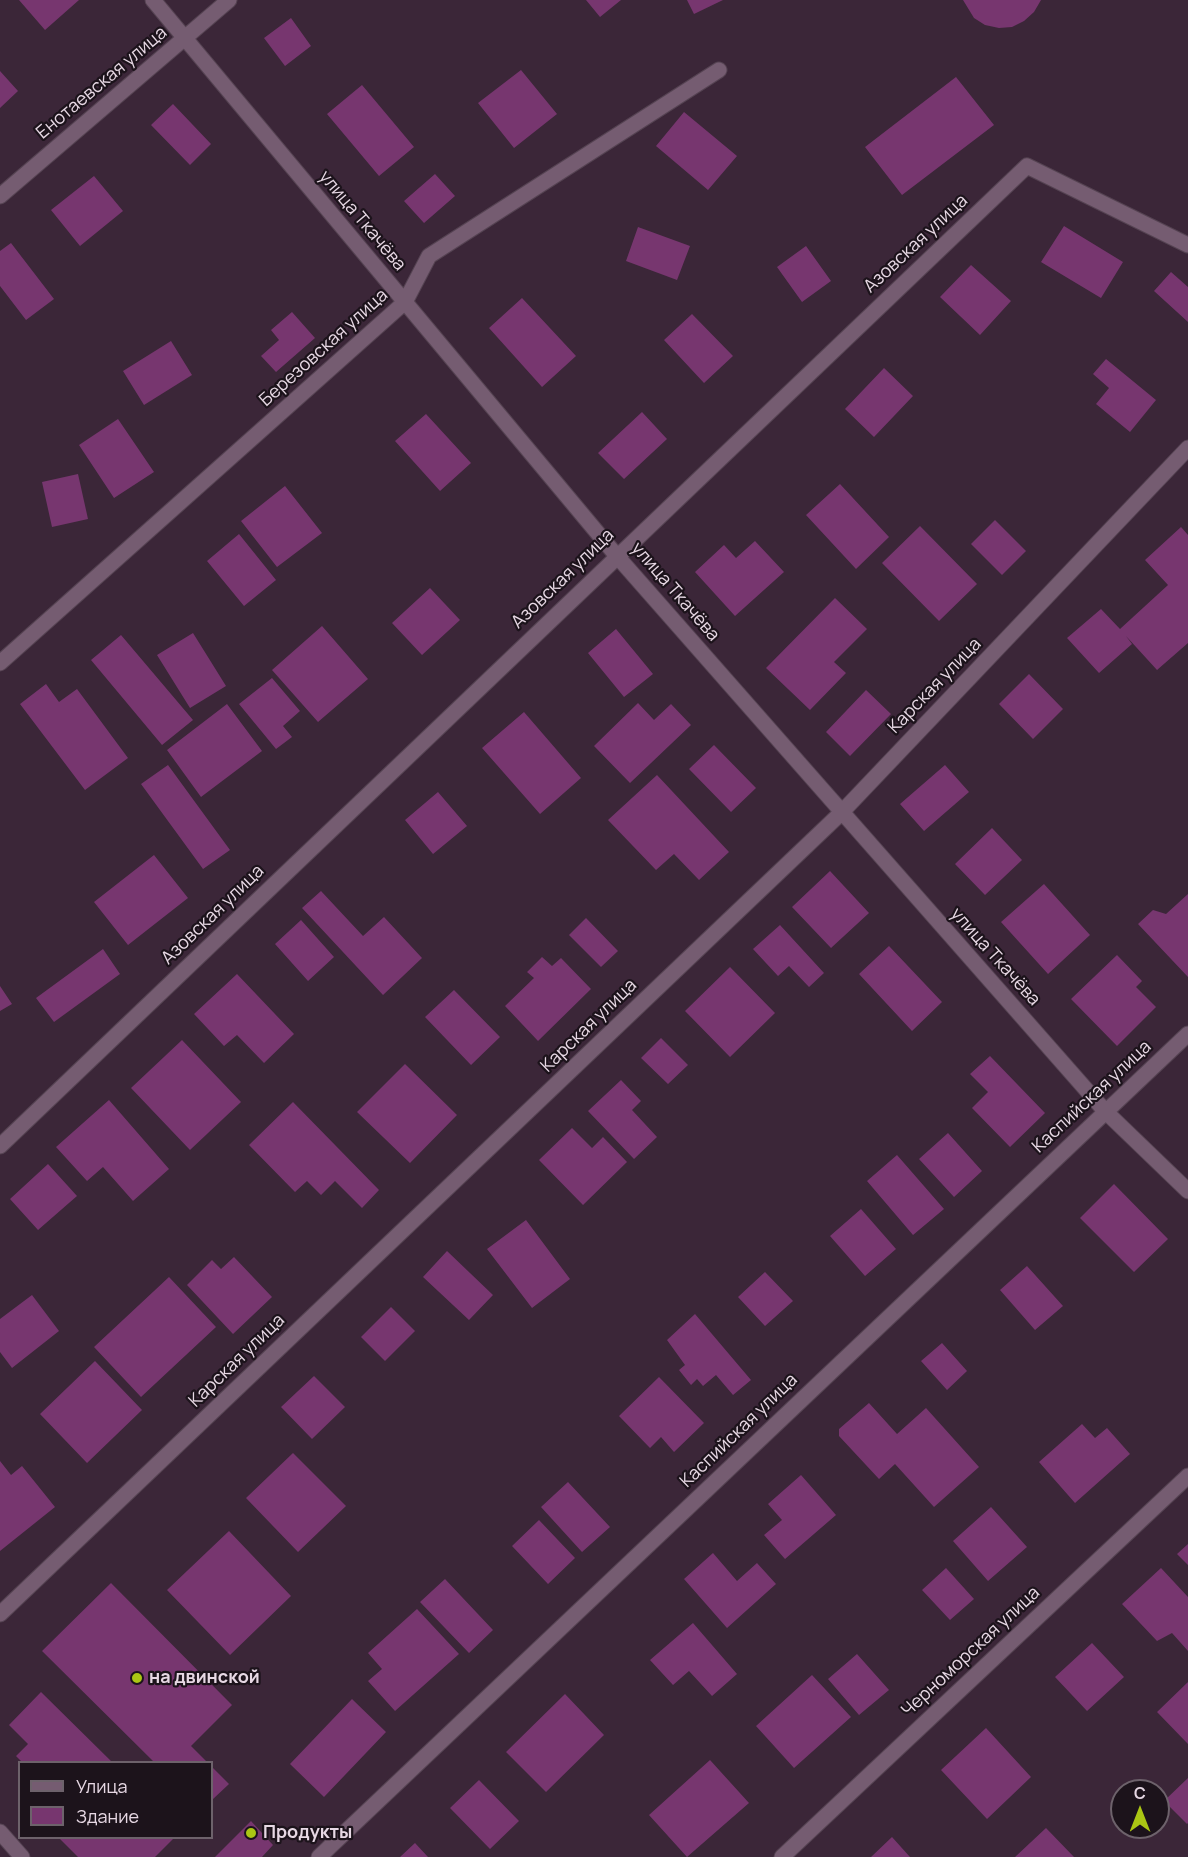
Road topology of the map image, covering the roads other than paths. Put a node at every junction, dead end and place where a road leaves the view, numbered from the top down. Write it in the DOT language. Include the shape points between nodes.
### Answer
graph roads {
  1 [pos="153,0"];
  2 [pos="229,0"];
  3 [pos="184,39"];
  4 [pos="719,70"];
  5 [pos="0,196"];
  6 [pos="1188,244"];
  7 [pos="405,302"];
  8 [pos="1188,448"];
  9 [pos="616,555"];
  10 [pos="0,663"];
  11 [pos="841,813"];
  12 [pos="1188,1034"];
  13 [pos="1105,1111"];
  14 [pos="0,1146"];
  15 [pos="1188,1191"];
  16 [pos="1188,1476"];
  17 [pos="0,1614"];
  18 [pos="0,1832"];
  19 [pos="22,1857"];
  20 [pos="319,1857"];
  21 [pos="782,1857"];
  1 -- 3 [label="street, улица Ткачёва"];
  2 -- 3 [label="street, Енотаевская улица"];
  3 -- 5 [label="street, Енотаевская улица"];
  3 -- 7 [label="street, улица Ткачёва"];
  4 -- 7 [label="street, Березовская улица" via="429,256"];
  6 -- 9 [label="street, Азовская улица" via="1027,166"];
  7 -- 9 [label="street, улица Ткачёва"];
  7 -- 10 [label="street, Березовская улица"];
  8 -- 11 [label="street, Карская улица"];
  9 -- 11 [label="street, улица Ткачёва"];
  9 -- 14 [label="street, Азовская улица"];
  11 -- 13 [label="street, улица Ткачёва"];
  11 -- 17 [label="street, Карская улица"];
  12 -- 13 [label="street, Каспийская улица"];
  13 -- 15 [label="street, улица Ткачёва"];
  13 -- 20 [label="street, Каспийская улица"];
  16 -- 21 [label="street, Черноморская улица"];
  18 -- 19 [label="street"];
}
